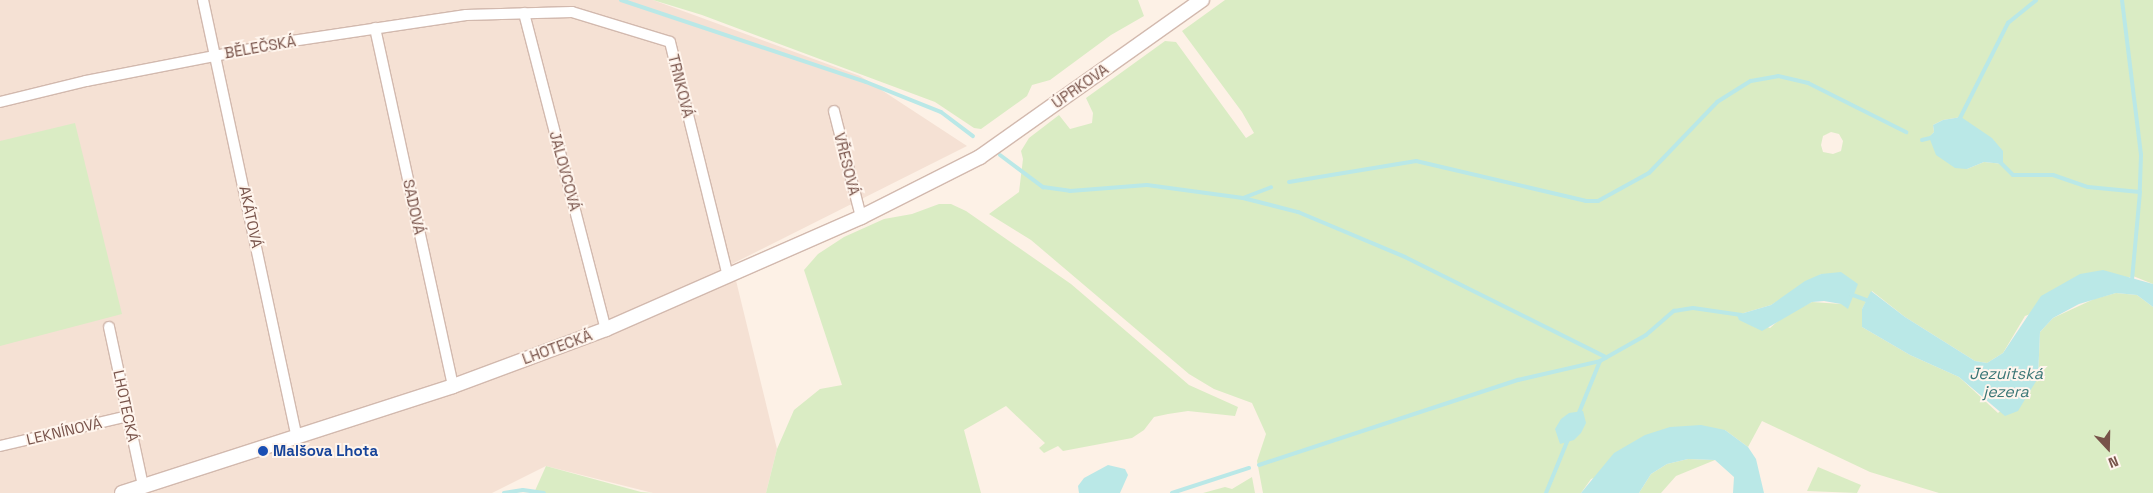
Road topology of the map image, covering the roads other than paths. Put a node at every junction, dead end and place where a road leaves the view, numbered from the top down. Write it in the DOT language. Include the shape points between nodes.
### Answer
graph roads {
  1 [pos="203,0"];
  2 [pos="1202,0"];
  3 [pos="524,13"];
  4 [pos="374,28"];
  5 [pos="215,55"];
  6 [pos="0,102"];
  7 [pos="834,112"];
  8 [pos="957,171"];
  9 [pos="861,217"];
  10 [pos="728,276"];
  11 [pos="108,327"];
  12 [pos="606,329"];
  13 [pos="453,386"];
  14 [pos="128,416"];
  15 [pos="296,434"];
  16 [pos="0,446"];
  17 [pos="143,484"];
  18 [pos="122,493"];
  1 -- 5 [label="street, AKÁTOVÁ"];
  2 -- 8 [label="street, ÚPRKOVA"];
  3 -- 4 [label="street, BĚLEČSKÁ" via="466,15"];
  3 -- 10 [label="street, TRNKOVÁ" via="572,12 670,42"];
  3 -- 12 [label="street, JALOVCOVÁ"];
  4 -- 5 [label="street, BĚLEČSKÁ"];
  4 -- 13 [label="street, SADOVÁ"];
  5 -- 6 [label="street, BĚLEČSKÁ"];
  5 -- 15 [label="street, AKÁTOVÁ"];
  7 -- 9 [label="street, VŘESOVÁ"];
  8 -- 9 [label="street, LHOTECKÁ"];
  9 -- 10 [label="street, LHOTECKÁ"];
  10 -- 12 [label="street, LHOTECKÁ"];
  11 -- 14 [label="street, LHOTECKÁ"];
  12 -- 13 [label="street, LHOTECKÁ"];
  13 -- 15 [label="street, LHOTECKÁ"];
  14 -- 16 [label="street, LEKNÍNOVÁ"];
  14 -- 17 [label="street, LHOTECKÁ"];
  15 -- 17 [label="street, LHOTECKÁ"];
  17 -- 18 [label="street, LHOTECKÁ"];
}
